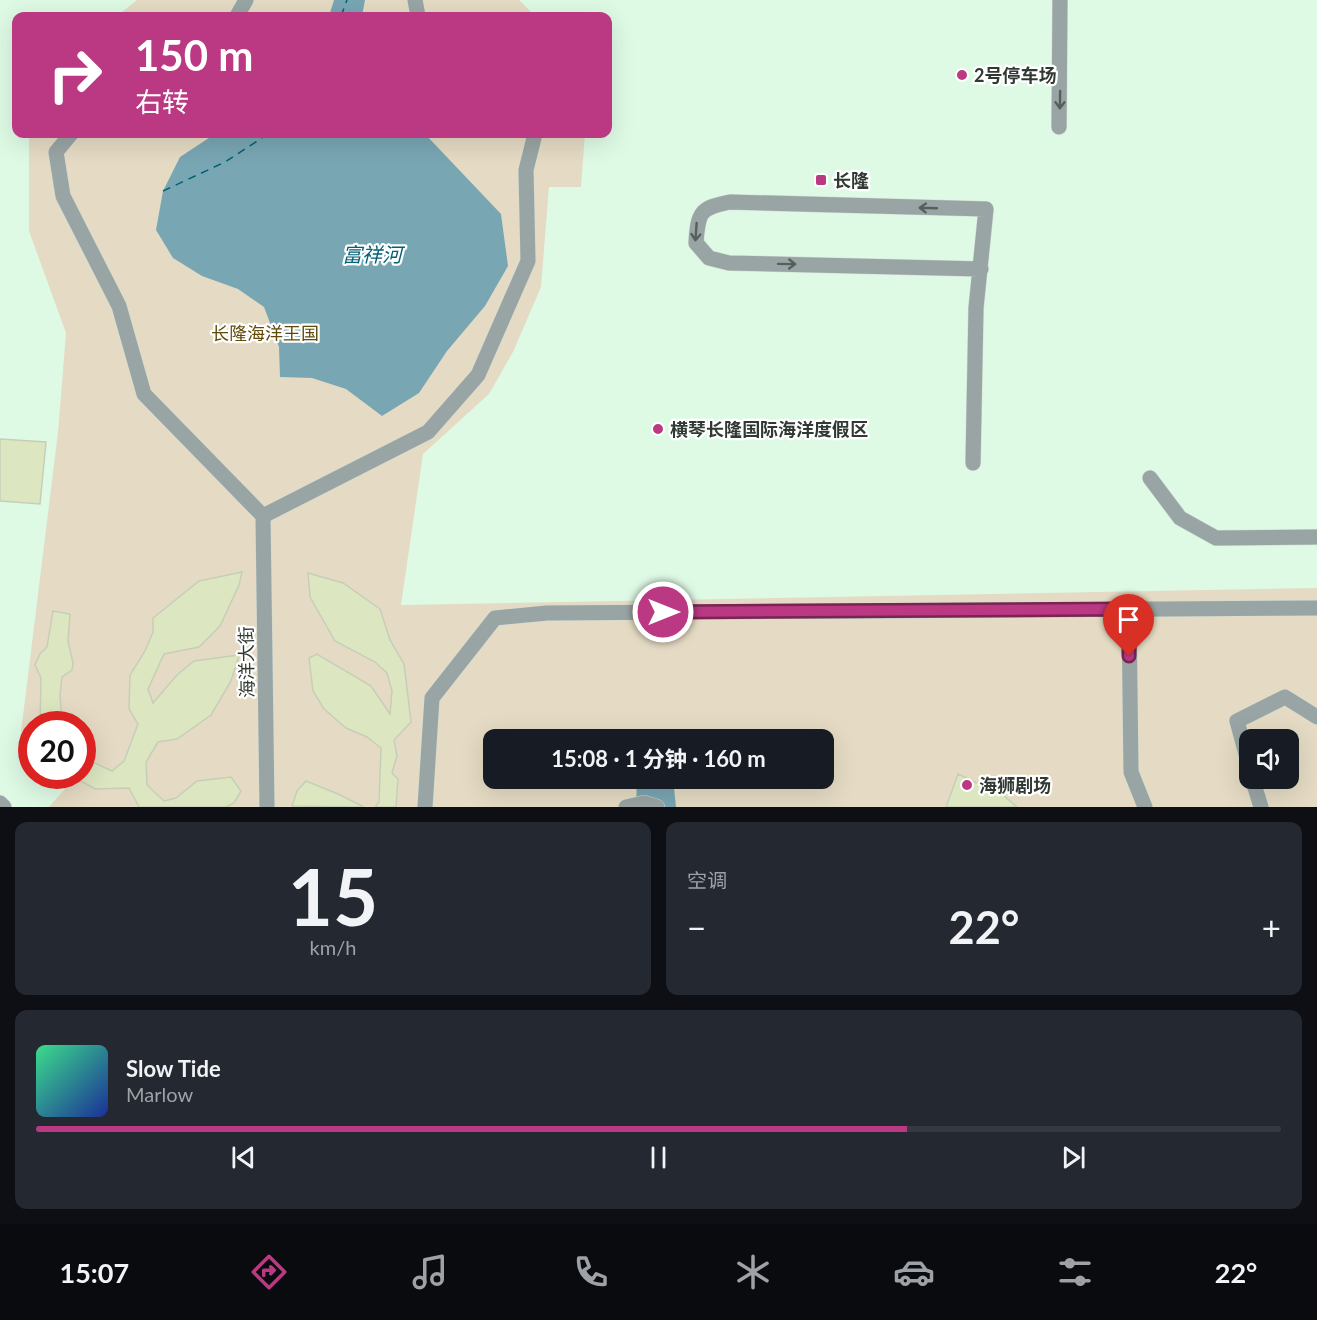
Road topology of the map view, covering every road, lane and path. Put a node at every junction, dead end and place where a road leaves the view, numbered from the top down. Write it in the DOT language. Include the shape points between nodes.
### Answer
graph roads {
  1 [pos="1060,0"];
  2 [pos="1059,128"];
  3 [pos="67,138"];
  4 [pos="534,138"];
  5 [pos="981,269"];
  6 [pos="973,463"];
  7 [pos="1150,478"];
  8 [pos="263,516"];
  9 [pos="1317,537"];
  10 [pos="1317,608"];
  11 [pos="1129,609"];
  12 [pos="1317,717"];
  13 [pos="1239,729"];
  14 [pos="1255,789"];
  15 [pos="0,803"];
  16 [pos="4,807"];
  17 [pos="267,807"];
  18 [pos="425,807"];
  19 [pos="626,807"];
  20 [pos="657,807"];
  21 [pos="1145,807"];
  22 [pos="1261,807"];
  1 -- 2 [label="street, one-way"];
  3 -- 8 [label="street" via="56,152 63,196 119,306 144,394"];
  4 -- 8 [label="street" via="526,170 528,261 478,375 428,432"];
  5 -- 5 [label="street, one-way" via="986,209 730,202 709,206 697,221 696,243 709,258 729,263"];
  5 -- 6 [label="street" via="976,308"];
  7 -- 9 [label="street" via="1180,518 1216,538"];
  8 -- 17 [label="street, 海洋大街"];
  10 -- 11 [label="street"];
  11 -- 18 [label="street" via="547,613 495,618 432,698"];
  11 -- 21 [label="street" via="1131,772"];
  12 -- 13 [label="street" via="1285,697 1237,721"];
  14 -- 22 [label="street"];
  15 -- 16 [label="street"];
  19 -- 20 [label="street" via="644,803"];
}
